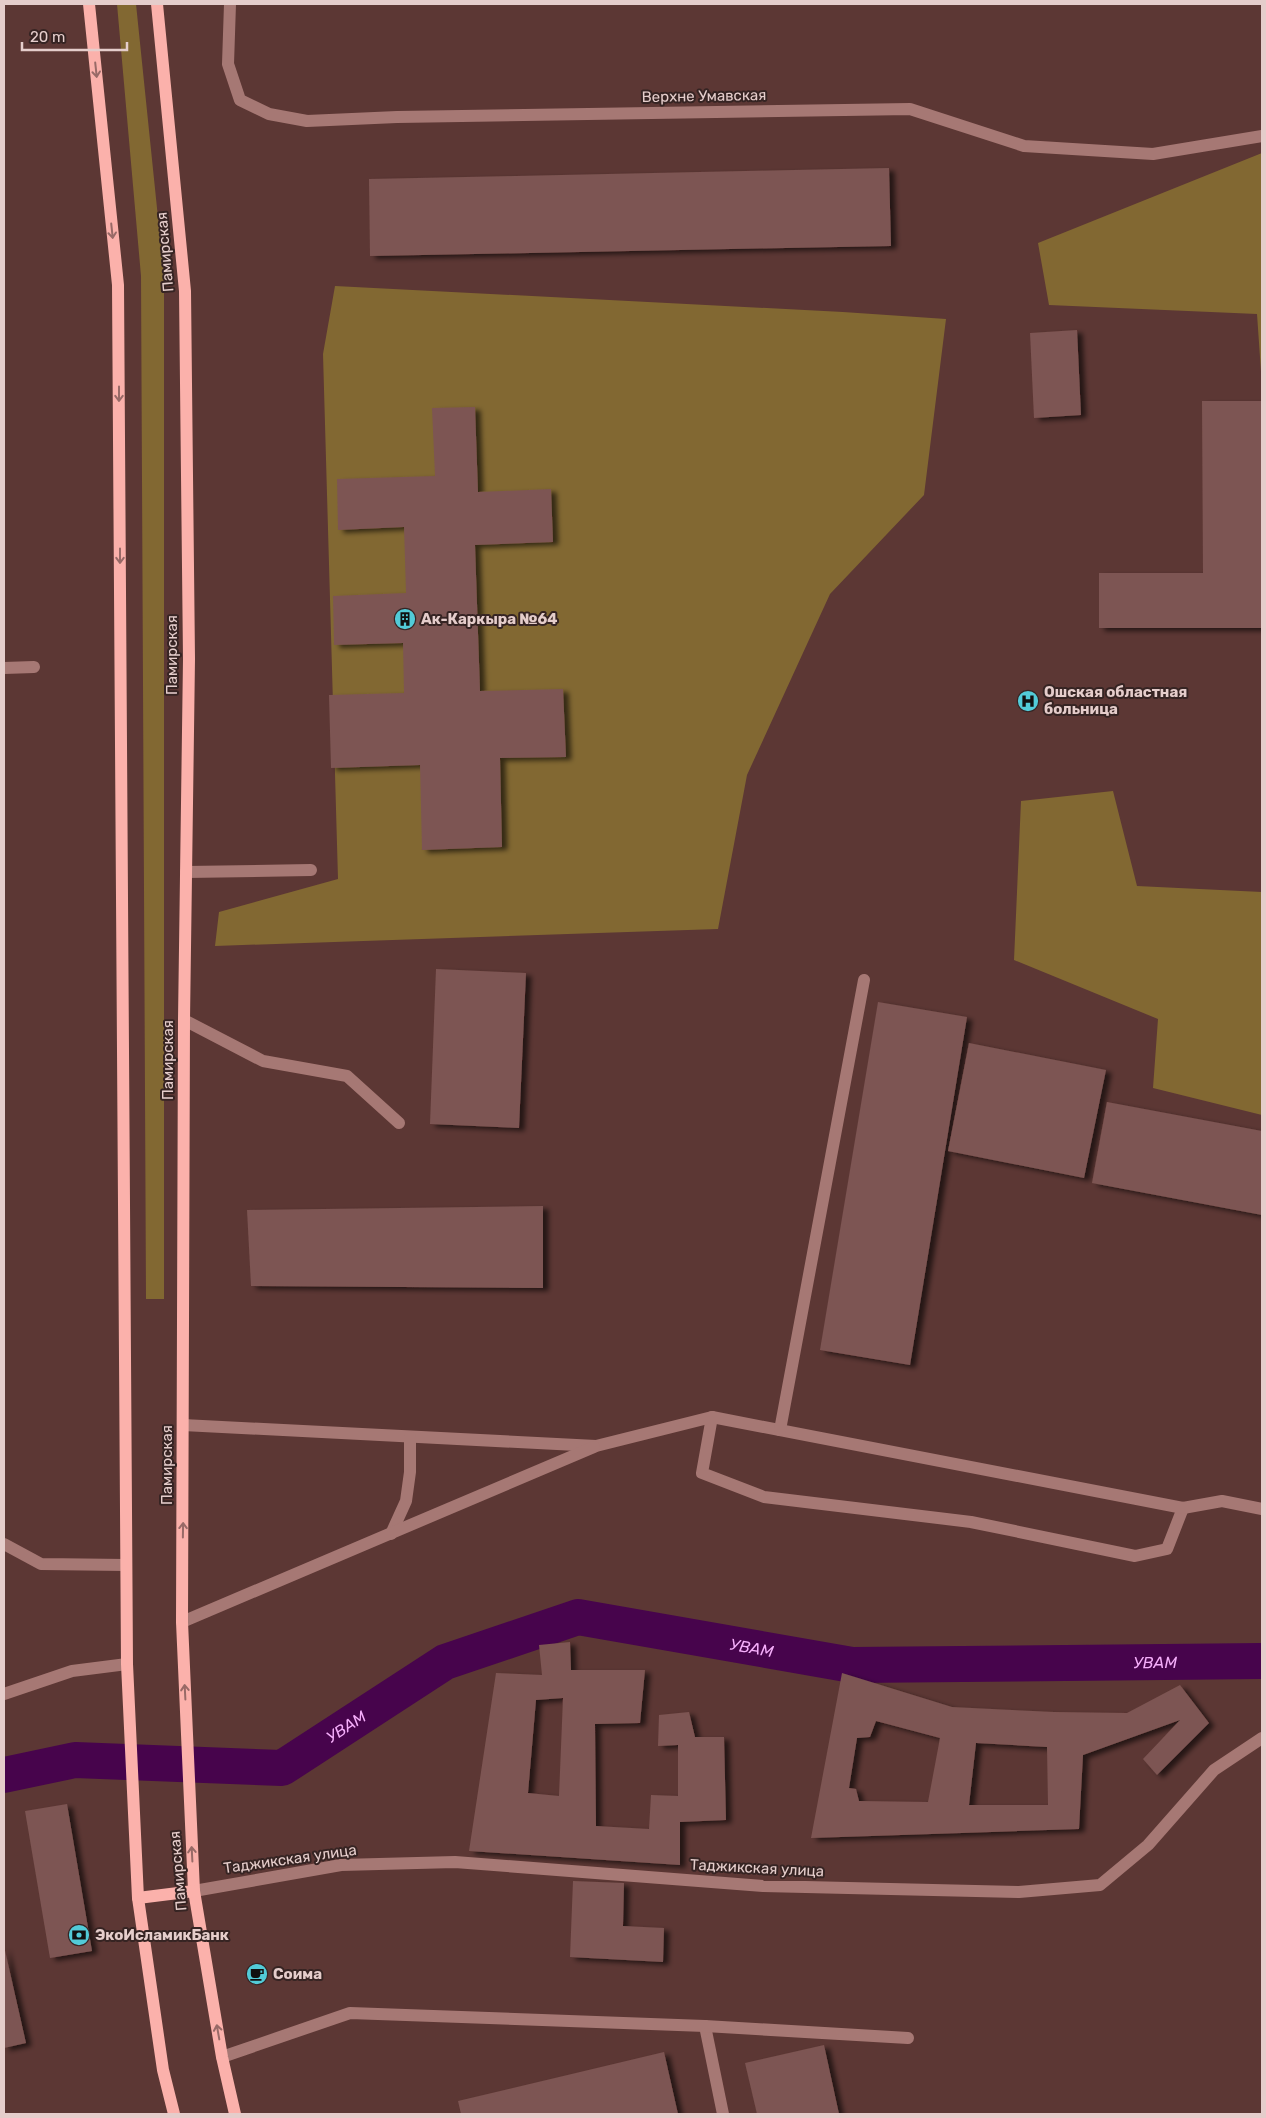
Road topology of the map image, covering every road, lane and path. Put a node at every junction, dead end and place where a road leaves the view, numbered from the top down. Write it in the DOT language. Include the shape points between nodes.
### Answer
graph roads {
  1 [pos="89,4"];
  2 [pos="156,4"];
  3 [pos="230,4"];
  4 [pos="1262,136"];
  5 [pos="34,667"];
  6 [pos="4,668"];
  7 [pos="310,870"];
  8 [pos="186,872"];
  9 [pos="864,980"];
  10 [pos="184,1020"];
  11 [pos="399,1124"];
  12 [pos="712,1417"];
  13 [pos="184,1425"];
  14 [pos="780,1430"];
  15 [pos="410,1437"];
  16 [pos="596,1446"];
  17 [pos="1183,1508"];
  18 [pos="1262,1508"];
  19 [pos="390,1534"];
  20 [pos="4,1544"];
  21 [pos="126,1565"];
  22 [pos="182,1622"];
  23 [pos="127,1664"];
  24 [pos="4,1694"];
  25 [pos="1262,1738"];
  26 [pos="194,1891"];
  27 [pos="138,1898"];
  28 [pos="705,2026"];
  29 [pos="908,2038"];
  30 [pos="222,2057"];
  31 [pos="174,2114"];
  32 [pos="235,2114"];
  33 [pos="723,2114"];
  1 -- 21 [label="main road, one-way" via="118,285"];
  2 -- 8 [label="main road, Памирская" via="185,291 189,649"];
  3 -- 4 [label="street, Верхне Умавская" via="228,64 240,100 269,114 307,121 910,109 1024,146 1153,154"];
  5 -- 6 [label="street"];
  7 -- 8 [label="street"];
  8 -- 10 [label="main road, Памирская"];
  9 -- 14 [label="street"];
  10 -- 11 [label="street" via="263,1061 347,1076"];
  10 -- 13 [label="main road, Памирская"];
  12 -- 14 [label="street"];
  12 -- 16 [label="street"];
  12 -- 17 [label="street" via="702,1473 764,1497 971,1522 1135,1556 1166,1549"];
  13 -- 15 [label="street"];
  22 -- 13 [label="main road, Памирская, one-way"];
  14 -- 17 [label="street"];
  15 -- 16 [label="street"];
  15 -- 19 [label="street" via="406,1501"];
  16 -- 19 [label="street"];
  17 -- 18 [label="street" via="1222,1501"];
  19 -- 22 [label="street"];
  20 -- 21 [label="street" via="41,1564"];
  21 -- 23 [label="main road"];
  26 -- 22 [label="main road, Памирская, one-way"];
  23 -- 24 [label="street" via="72,1671"];
  23 -- 27 [label="main road"];
  25 -- 26 [label="street, Таджикская улица" via="1214,1770 1148,1845 1100,1885 1019,1892 763,1886 456,1862 341,1865"];
  26 -- 27 [label="main road"];
  30 -- 26 [label="main road, Памирская, one-way"];
  27 -- 31 [label="main road" via="163,2070"];
  28 -- 29 [label="street"];
  28 -- 30 [label="street" via="350,2013"];
  28 -- 33 [label="street"];
  30 -- 32 [label="main road, Памирская"];
}
